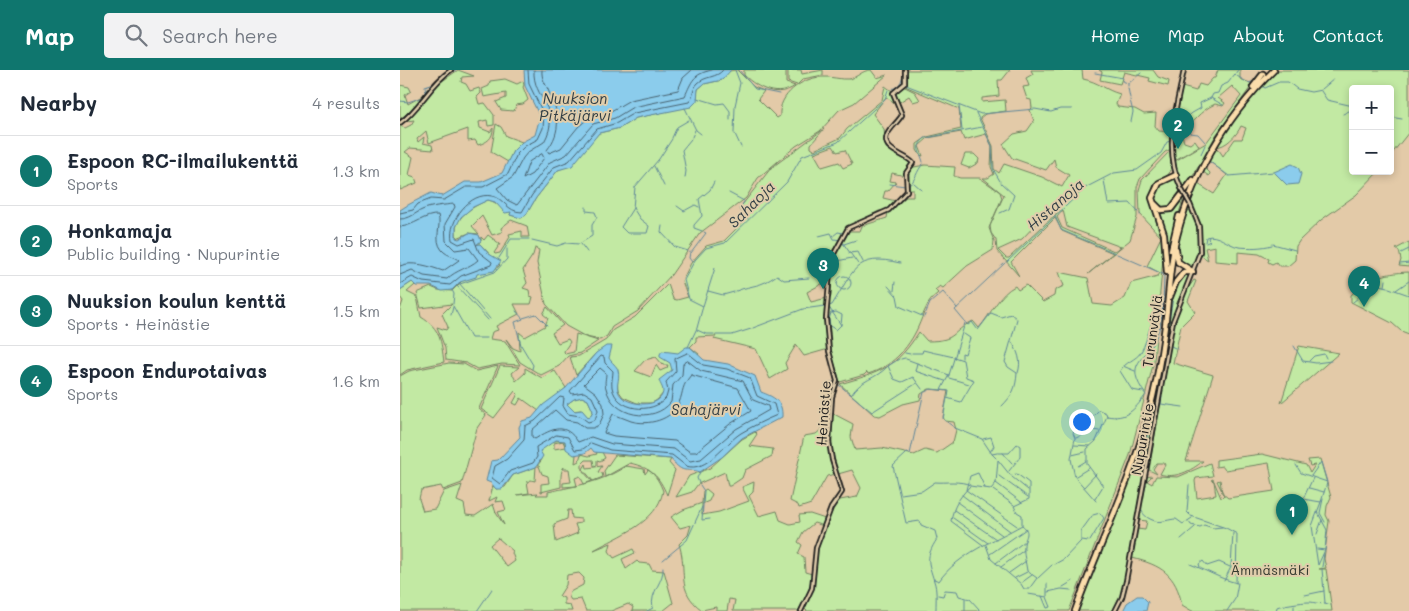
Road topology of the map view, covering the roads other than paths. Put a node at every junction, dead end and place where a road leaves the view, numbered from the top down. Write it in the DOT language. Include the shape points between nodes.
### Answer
graph roads {
  1 [pos="451,70"];
  2 [pos="905,70"];
  3 [pos="1184,70"];
  4 [pos="1270,70"];
  5 [pos="1275,70"];
  6 [pos="1263,74"];
  7 [pos="1253,87"];
  8 [pos="400,123"];
  9 [pos="1176,176"];
  10 [pos="1193,180"];
  11 [pos="1176,241"];
  12 [pos="1168,272"];
  13 [pos="1193,272"];
  14 [pos="1167,308"];
  15 [pos="801,611"];
  16 [pos="1074,611"];
  17 [pos="1115,611"];
  1 -- 8 [label="street" via="435,83 417,108"];
  2 -- 15 [label="street, Heinästie" via="905,83 894,91 893,96 902,115 888,133 886,144 913,163 906,173 907,191 889,210 848,228 830,264 827,325 837,383 832,397 829,442 842,492 831,508 815,550 812,588"];
  3 -- 9 [label="street, Nupurintie" via="1172,133"];
  4 -- 7 [label="highway, Turunväylä"];
  5 -- 11 [label="highway, Turunväylä" via="1230,122 1202,167 1186,204"];
  6 -- 7 [label="highway"];
  7 -- 10 [label="highway, Turunväylä" via="1214,141"];
  9 -- 10 [label="highway" via="1155,192 1155,205 1161,210 1173,207"];
  9 -- 12 [label="highway" via="1159,183 1152,198 1164,234"];
  9 -- 13 [label="street, Nupurintie, bridge" via="1200,232 1198,258"];
  10 -- 12 [label="highway, Turunväylä" via="1176,227"];
  11 -- 13 [label="highway" via="1178,262"];
  11 -- 14 [label="highway, Turunväylä"];
  12 -- 16 [label="highway, Turunväylä" via="1160,344 1144,420"];
  13 -- 14 [label="highway" via="1184,272 1178,279"];
  13 -- 17 [label="street, Nupurintie" via="1173,322 1126,581"];
  14 -- 16 [label="highway, Turunväylä" via="1157,376 1138,450"];
}
